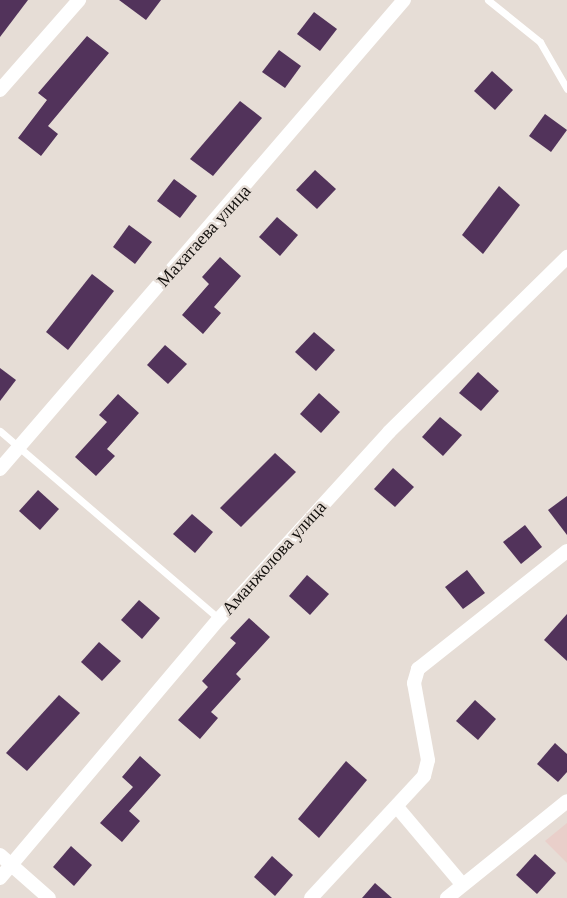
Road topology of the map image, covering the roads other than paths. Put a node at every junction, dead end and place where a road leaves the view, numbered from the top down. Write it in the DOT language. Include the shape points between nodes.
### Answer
graph roads {
  1 [pos="79,0"];
  2 [pos="404,0"];
  3 [pos="488,0"];
  4 [pos="567,89"];
  5 [pos="0,90"];
  6 [pos="567,257"];
  7 [pos="0,431"];
  8 [pos="19,447"];
  9 [pos="0,469"];
  10 [pos="567,551"];
  11 [pos="219,619"];
  12 [pos="567,801"];
  13 [pos="398,807"];
  14 [pos="0,855"];
  15 [pos="12,865"];
  16 [pos="0,878"];
  17 [pos="462,884"];
  18 [pos="49,898"];
  19 [pos="311,898"];
  20 [pos="447,898"];
  1 -- 5 [label="street"];
  2 -- 8 [label="street, Махатаева улица"];
  3 -- 4 [label="lane" via="540,42"];
  6 -- 11 [label="street, Аманжолова улица" via="389,432"];
  7 -- 8 [label="lane"];
  8 -- 9 [label="street, Махатаева улица"];
  8 -- 11 [label="lane"];
  10 -- 13 [label="street" via="418,669 414,683 416,710 428,760 424,776"];
  11 -- 15 [label="street, Аманжолова улица"];
  12 -- 17 [label="street"];
  13 -- 17 [label="street"];
  13 -- 19 [label="street"];
  14 -- 15 [label="street"];
  15 -- 16 [label="street, Аманжолова улица"];
  15 -- 18 [label="street"];
  17 -- 20 [label="street"];
}
